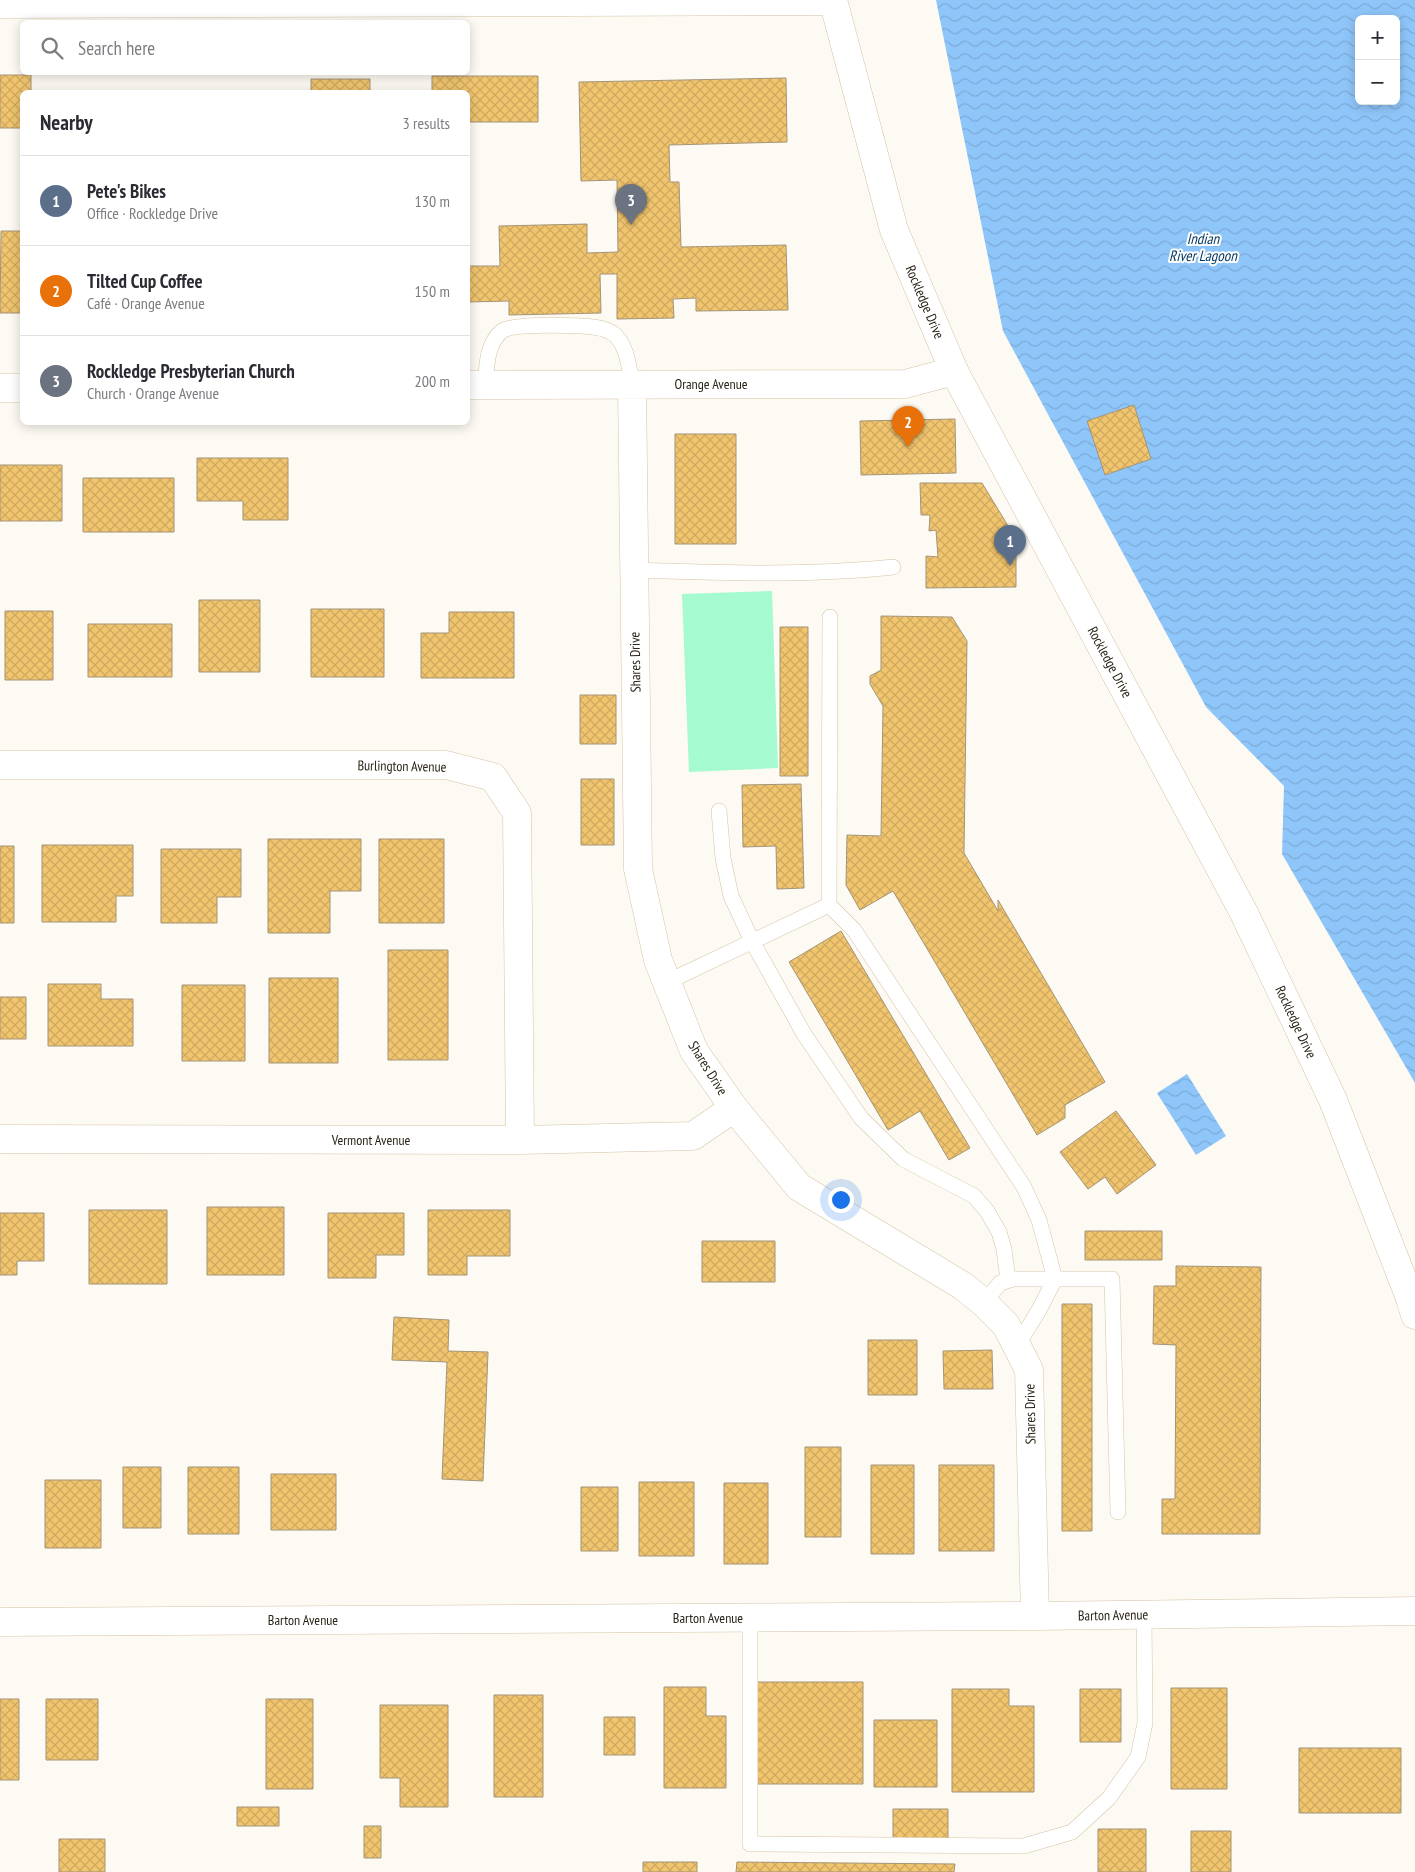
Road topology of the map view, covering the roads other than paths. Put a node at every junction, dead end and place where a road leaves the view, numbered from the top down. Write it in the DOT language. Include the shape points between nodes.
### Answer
graph roads {
  1 [pos="833,0"];
  2 [pos="0,4"];
  3 [pos="954,371"];
  4 [pos="632,384"];
  5 [pos="476,385"];
  6 [pos="0,388"];
  7 [pos="20,388"];
  8 [pos="893,567"];
  9 [pos="634,570"];
  10 [pos="830,617"];
  11 [pos="0,765"];
  12 [pos="719,811"];
  13 [pos="829,905"];
  14 [pos="752,941"];
  15 [pos="666,982"];
  16 [pos="734,1108"];
  17 [pos="0,1139"];
  18 [pos="520,1140"];
  19 [pos="1055,1279"];
  20 [pos="1008,1280"];
  21 [pos="984,1303"];
  22 [pos="1415,1315"];
  23 [pos="1017,1346"];
  24 [pos="1118,1512"];
  25 [pos="1415,1611"];
  26 [pos="1144,1615"];
  27 [pos="1035,1616"];
  28 [pos="750,1618"];
  29 [pos="0,1622"];
  1 -- 2 [label="street"];
  1 -- 3 [label="street, Rockledge Drive" via="894,230"];
  3 -- 4 [label="street, Orange Avenue" via="905,384"];
  3 -- 22 [label="street, Rockledge Drive" via="1244,913 1333,1100"];
  4 -- 5 [label="street, Orange Avenue"];
  4 -- 5 [label="lane" via="625,350 616,336 592,327 520,326 501,332 493,342"];
  4 -- 9 [label="street, Shares Drive"];
  6 -- 7 [label="street"];
  8 -- 9 [label="lane" via="848,572 750,574"];
  9 -- 15 [label="street, Shares Drive" via="638,869"];
  10 -- 13 [label="lane"];
  11 -- 18 [label="street, Burlington Avenue" via="446,765 493,777 516,812"];
  12 -- 14 [label="lane" via="723,858 731,896"];
  13 -- 14 [label="lane"];
  13 -- 19 [label="lane" via="854,930 1024,1187 1039,1220"];
  14 -- 15 [label="lane"];
  14 -- 20 [label="lane" via="804,1034 862,1118 903,1159 974,1196 987,1211 999,1232"];
  15 -- 16 [label="street, Shares Drive" via="694,1051"];
  16 -- 18 [label="street, Vermont Avenue" via="693,1136"];
  16 -- 21 [label="street, Shares Drive" via="799,1187 963,1286"];
  17 -- 18 [label="street, Vermont Avenue"];
  19 -- 20 [label="lane"];
  19 -- 23 [label="lane"];
  19 -- 24 [label="lane" via="1112,1279"];
  20 -- 21 [label="lane" via="1000,1283"];
  21 -- 23 [label="street, Shares Drive" via="1006,1325"];
  23 -- 27 [label="street, Shares Drive" via="1029,1370"];
  25 -- 26 [label="street, Barton Avenue"];
  26 -- 27 [label="street, Barton Avenue"];
  26 -- 28 [label="lane" via="1145,1722 1138,1757 1109,1798 1072,1832 1024,1846 750,1844"];
  27 -- 28 [label="street, Barton Avenue"];
  28 -- 29 [label="street, Barton Avenue"];
}
